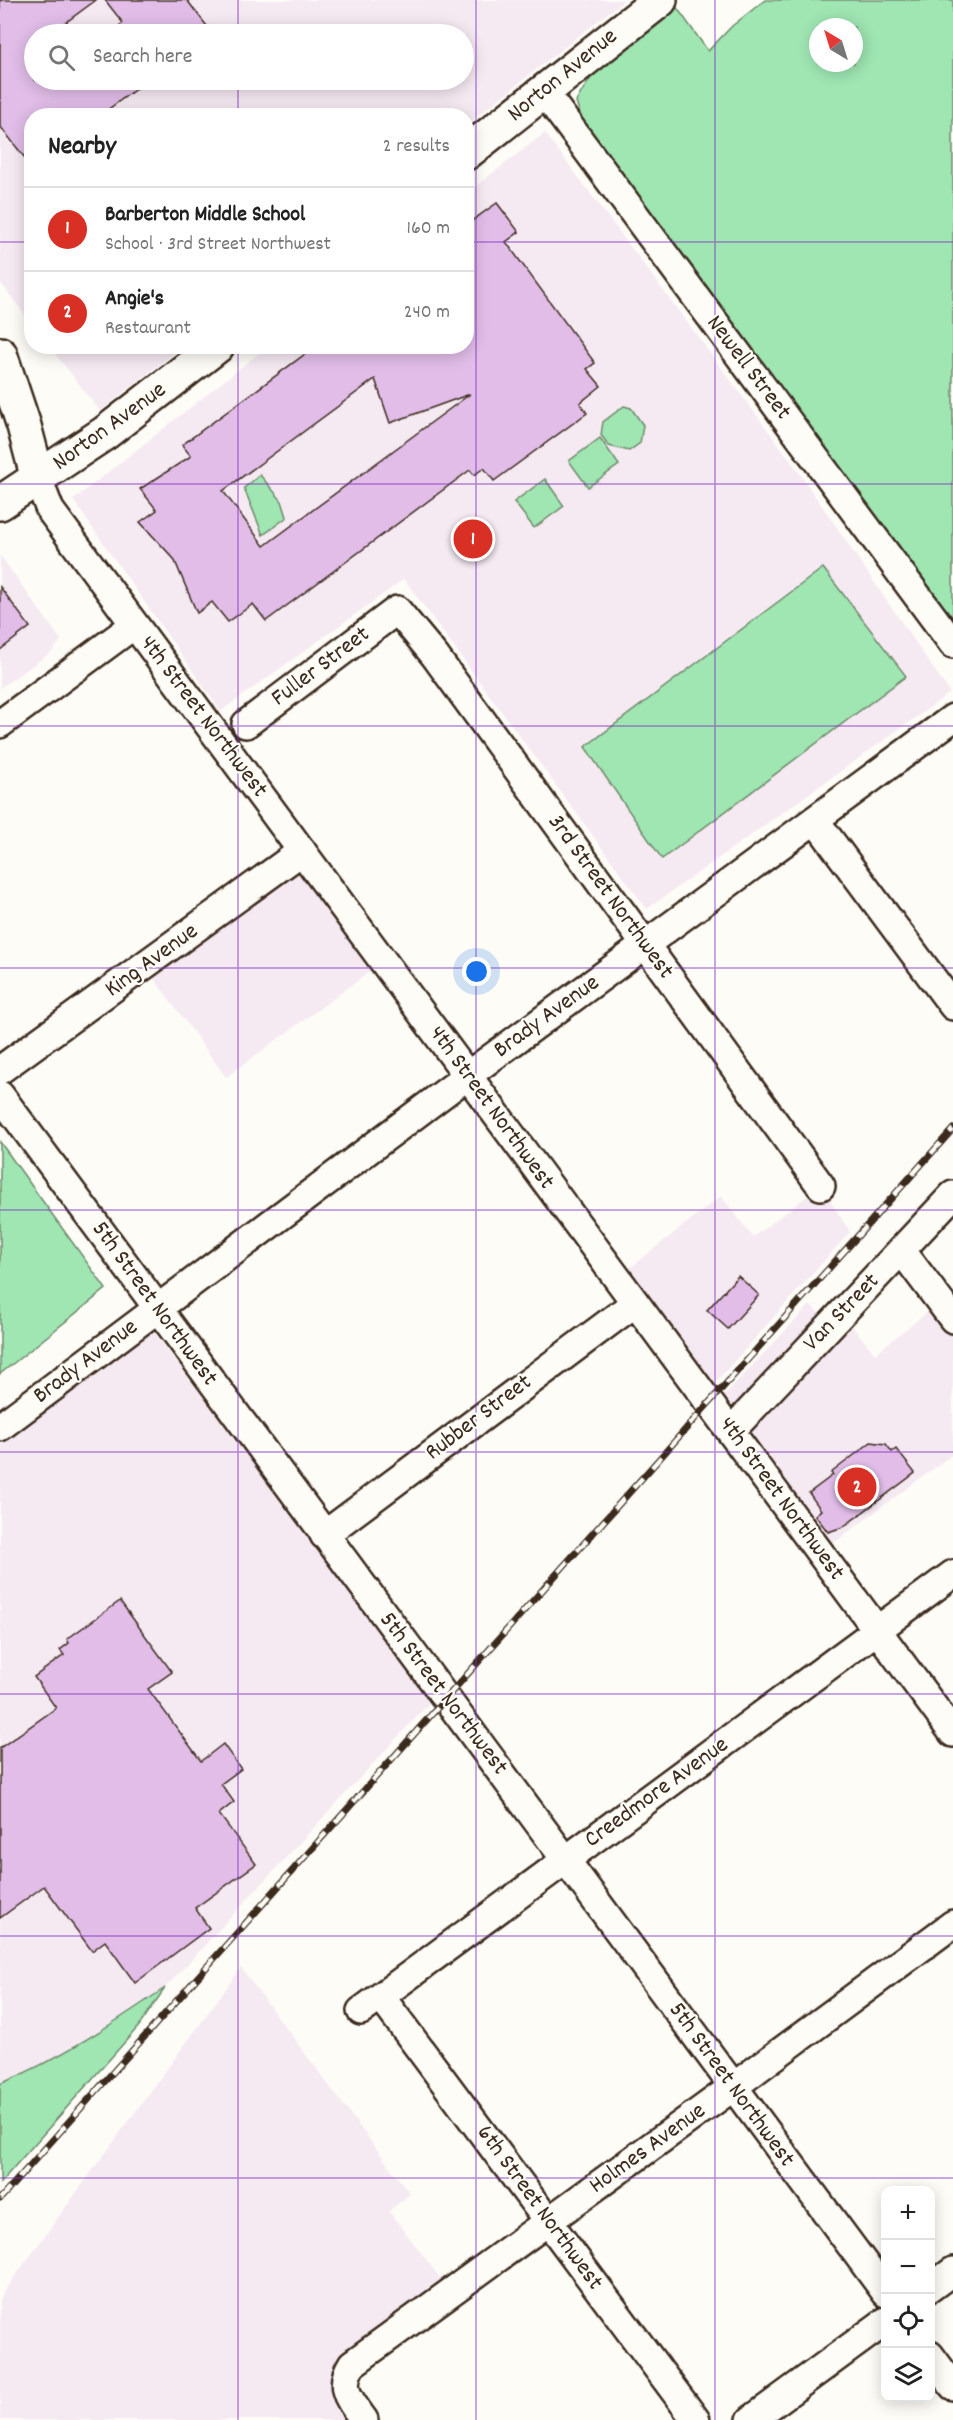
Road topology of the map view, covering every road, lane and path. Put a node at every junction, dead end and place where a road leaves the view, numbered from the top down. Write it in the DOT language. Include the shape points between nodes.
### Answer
graph roads {
  1 [pos="660,0"];
  2 [pos="544,92"];
  3 [pos="474,147"];
  4 [pos="0,354"];
  5 [pos="207,354"];
  6 [pos="38,479"];
  7 [pos="0,502"];
  8 [pos="397,610"];
  9 [pos="134,625"];
  10 [pos="953,644"];
  11 [pos="953,718"];
  12 [pos="0,724"];
  13 [pos="246,724"];
  14 [pos="815,820"];
  15 [pos="302,851"];
  16 [pos="645,944"];
  17 [pos="953,1006"];
  18 [pos="0,1070"];
  19 [pos="467,1076"];
  20 [pos="0,1095"];
  21 [pos="821,1186"];
  22 [pos="953,1195"];
  23 [pos="902,1251"];
  24 [pos="635,1303"];
  25 [pos="157,1309"];
  26 [pos="953,1319"];
  27 [pos="0,1427"];
  28 [pos="731,1431"];
  29 [pos="324,1535"];
  30 [pos="953,1574"];
  31 [pos="878,1631"];
  32 [pos="953,1732"];
  33 [pos="565,1860"];
  34 [pos="953,1924"];
  35 [pos="371,2004"];
  36 [pos="734,2087"];
  37 [pos="548,2221"];
  38 [pos="953,2271"];
  39 [pos="935,2284"];
  40 [pos="881,2289"];
  41 [pos="881,2324"];
  42 [pos="935,2362"];
  43 [pos="953,2386"];
  44 [pos="364,2420"];
  45 [pos="696,2420"];
  46 [pos="750,2420"];
  1 -- 2 [label="main road, Norton Avenue"];
  2 -- 3 [label="main road, Norton Avenue"];
  2 -- 10 [label="street, Newell Street"];
  4 -- 6 [label="main road"];
  5 -- 6 [label="main road, Norton Avenue" via="105,434"];
  6 -- 7 [label="main road, Norton Avenue"];
  6 -- 9 [label="street, 4th Street Northwest" via="50,510"];
  8 -- 13 [label="street, Fuller Street"];
  8 -- 16 [label="street, 3rd Street Northwest" via="435,656"];
  9 -- 12 [label="street"];
  9 -- 15 [label="street, 4th Street Northwest"];
  11 -- 14 [label="street, Brady Avenue"];
  14 -- 16 [label="street, Brady Avenue"];
  14 -- 17 [label="street"];
  15 -- 18 [label="street, King Avenue"];
  15 -- 19 [label="street, 4th Street Northwest"];
  16 -- 19 [label="street, Brady Avenue"];
  16 -- 21 [label="street, 3rd Street Northwest"];
  19 -- 24 [label="street, 4th Street Northwest"];
  19 -- 25 [label="street, Brady Avenue"];
  20 -- 25 [label="street, 5th Street Northwest"];
  22 -- 23 [label="street, Van Street"];
  23 -- 26 [label="street"];
  23 -- 28 [label="street, Van Street"];
  24 -- 28 [label="street, 4th Street Northwest"];
  24 -- 29 [label="street, Rubber Street"];
  25 -- 27 [label="street, Brady Avenue"];
  25 -- 29 [label="street, 5th Street Northwest"];
  28 -- 31 [label="street, 4th Street Northwest"];
  29 -- 33 [label="street, 5th Street Northwest"];
  30 -- 31 [label="street, Creedmore Avenue"];
  31 -- 32 [label="street, 4th Street Northwest"];
  31 -- 33 [label="street, Creedmore Avenue"];
  33 -- 35 [label="street, Creedmore Avenue"];
  33 -- 36 [label="street, 5th Street Northwest"];
  34 -- 36 [label="street, Holmes Avenue"];
  35 -- 37 [label="street, 6th Street Northwest"];
  36 -- 37 [label="street, Holmes Avenue"];
  36 -- 40 [label="street, 5th Street Northwest"];
  37 -- 44 [label="street, Holmes Avenue" via="352,2364 345,2375 345,2393"];
  37 -- 45 [label="street, 6th Street Northwest"];
  38 -- 39 [label="street"];
  41 -- 46 [label="street"];
  42 -- 43 [label="street"];
}
